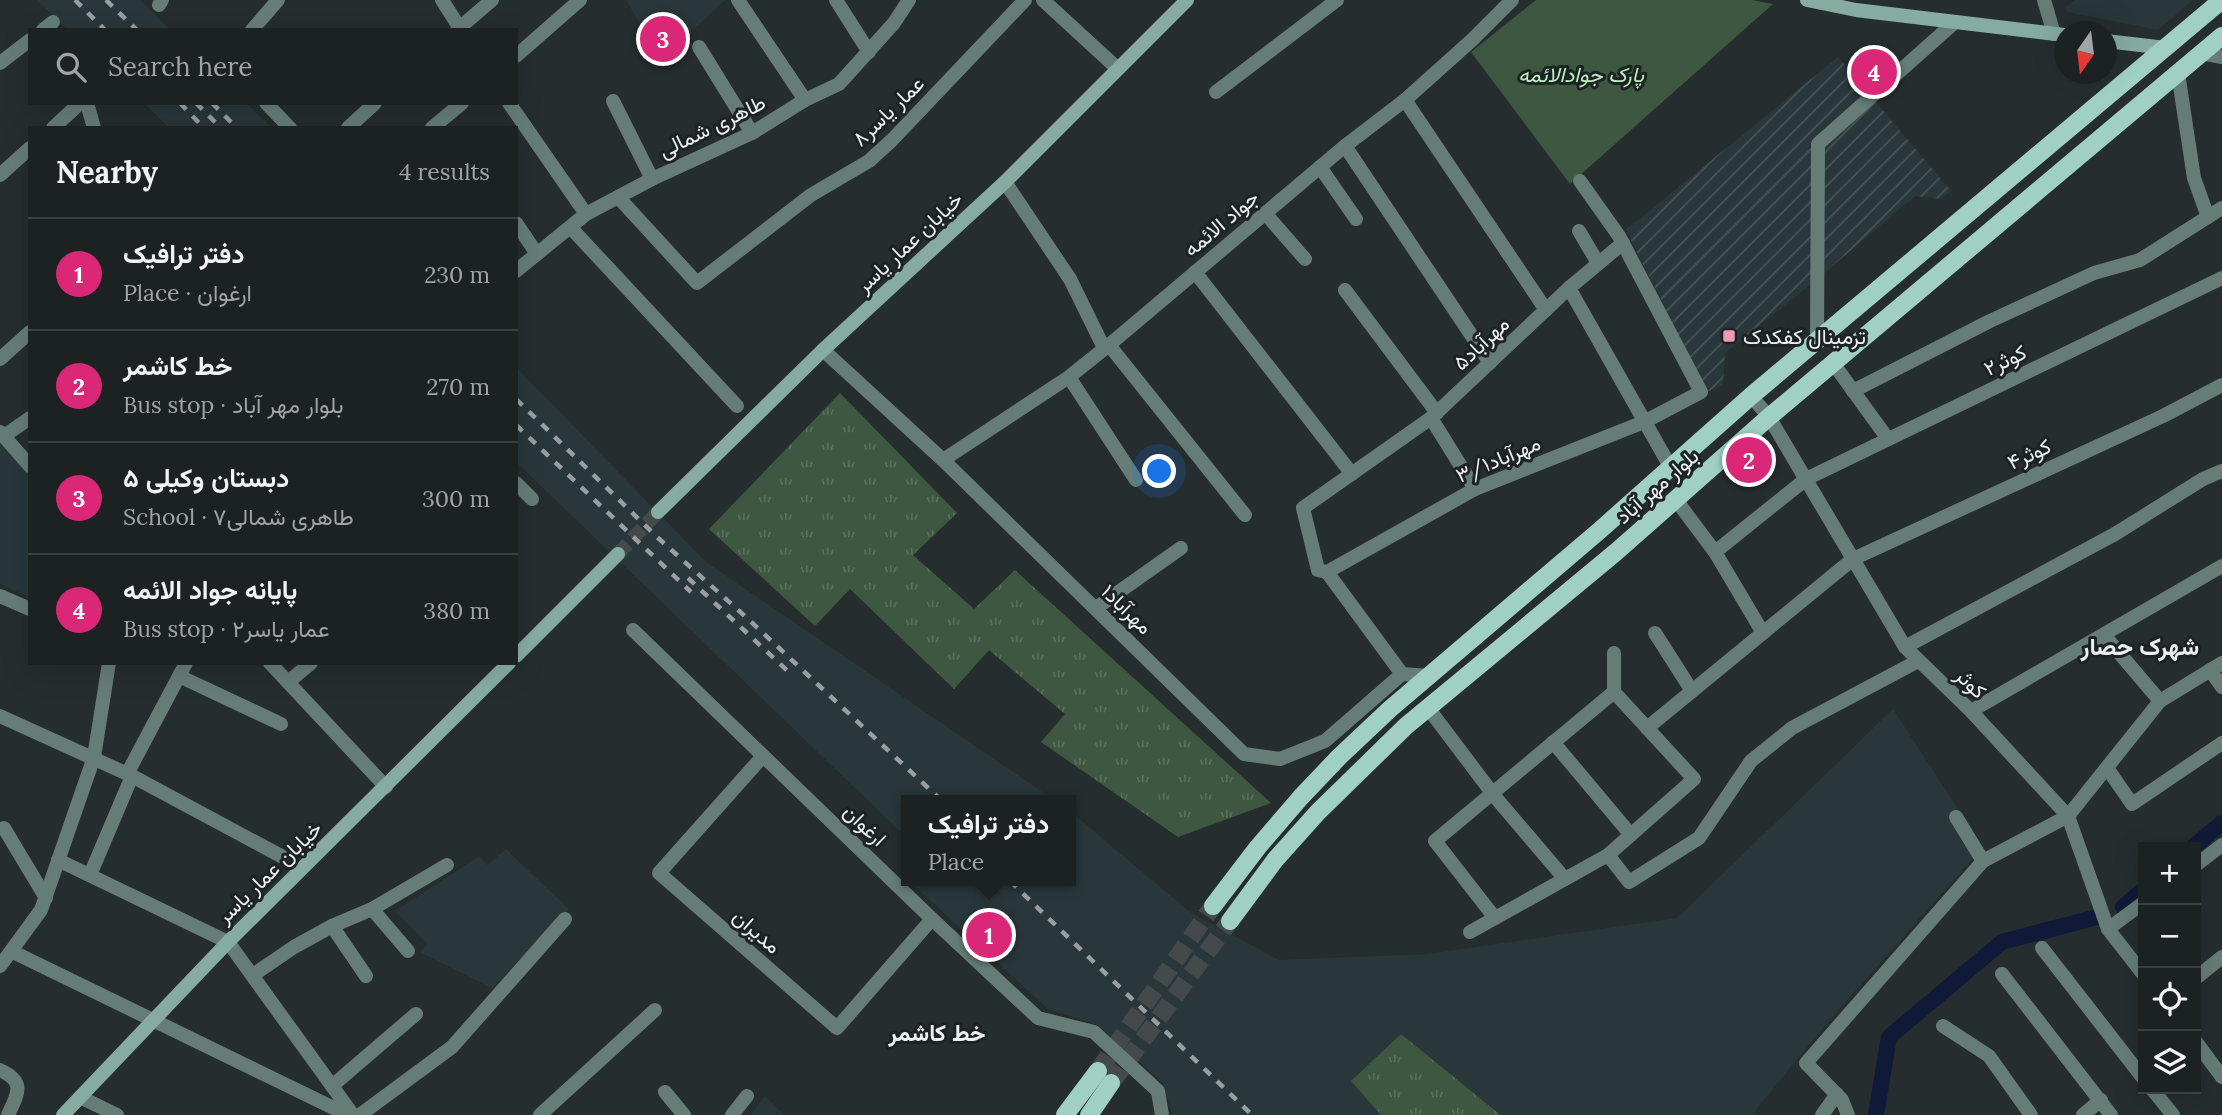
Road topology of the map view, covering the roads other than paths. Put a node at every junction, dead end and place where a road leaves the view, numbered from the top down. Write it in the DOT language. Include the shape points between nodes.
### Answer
graph roads {
  1 [pos="278,0"];
  2 [pos="442,0"];
  3 [pos="492,0"];
  4 [pos="580,0"];
  5 [pos="738,0"];
  6 [pos="836,0"];
  7 [pos="909,0"];
  8 [pos="1025,0"];
  9 [pos="1043,0"];
  10 [pos="1187,0"];
  11 [pos="1337,0"];
  12 [pos="1512,0"];
  13 [pos="1807,0"];
  14 [pos="2044,0"];
  15 [pos="2222,0"];
  16 [pos="1851,5"];
  17 [pos="1955,22"];
  18 [pos="2054,23"];
  19 [pos="254,28"];
  20 [pos="458,28"];
  21 [pos="460,28"];
  22 [pos="2054,34"];
  23 [pos="2222,36"];
  24 [pos="2117,41"];
  25 [pos="28,42"];
  26 [pos="699,47"];
  27 [pos="2166,48"];
  28 [pos="869,52"];
  29 [pos="2201,53"];
  30 [pos="518,54"];
  31 [pos="2222,57"];
  32 [pos="0,63"];
  33 [pos="1118,69"];
  34 [pos="2178,73"];
  35 [pos="1216,92"];
  36 [pos="805,100"];
  37 [pos="1405,100"];
  38 [pos="613,101"];
  39 [pos="78,105"];
  40 [pos="88,105"];
  41 [pos="268,105"];
  42 [pos="373,105"];
  43 [pos="460,105"];
  44 [pos="510,105"];
  45 [pos="55,126"];
  46 [pos="93,126"];
  47 [pos="288,126"];
  48 [pos="350,126"];
  49 [pos="434,126"];
  50 [pos="752,133"];
  51 [pos="1345,146"];
  52 [pos="28,150"];
  53 [pos="1320,167"];
  54 [pos="0,175"];
  55 [pos="652,179"];
  56 [pos="1580,181"];
  57 [pos="1005,182"];
  58 [pos="618,197"];
  59 [pos="2222,208"];
  60 [pos="1265,213"];
  61 [pos="586,214"];
  62 [pos="2208,217"];
  63 [pos="1356,219"];
  64 [pos="518,226"];
  65 [pos="571,228"];
  66 [pos="1579,231"];
  67 [pos="1623,243"];
  68 [pos="537,254"];
  69 [pos="1305,259"];
  70 [pos="1598,263"];
  71 [pos="518,269"];
  72 [pos="1195,272"];
  73 [pos="2222,278"];
  74 [pos="1569,288"];
  75 [pos="1345,290"];
  76 [pos="1546,310"];
  77 [pos="28,333"];
  78 [pos="1817,341"];
  79 [pos="1107,347"];
  80 [pos="823,349"];
  81 [pos="0,359"];
  82 [pos="1490,363"];
  83 [pos="1833,363"];
  84 [pos="1069,377"];
  85 [pos="2222,385"];
  86 [pos="1853,391"];
  87 [pos="1751,396"];
  88 [pos="737,407"];
  89 [pos="1434,415"];
  90 [pos="1769,417"];
  91 [pos="28,419"];
  92 [pos="1644,422"];
  93 [pos="2,434"];
  94 [pos="1888,439"];
  95 [pos="943,460"];
  96 [pos="28,464"];
  97 [pos="1671,468"];
  98 [pos="2222,471"];
  99 [pos="1352,474"];
  100 [pos="1806,479"];
  101 [pos="1136,480"];
  102 [pos="518,485"];
  103 [pos="1475,489"];
  104 [pos="531,499"];
  105 [pos="1676,500"];
  106 [pos="658,512"];
  107 [pos="1245,515"];
  108 [pos="1181,548"];
  109 [pos="1715,552"];
  110 [pos="618,554"];
  111 [pos="1853,559"];
  112 [pos="2222,566"];
  113 [pos="1322,571"];
  114 [pos="0,596"];
  115 [pos="28,608"];
  116 [pos="1096,608"];
  117 [pos="633,630"];
  118 [pos="1655,633"];
  119 [pos="1763,633"];
  120 [pos="2104,635"];
  121 [pos="1905,647"];
  122 [pos="1614,653"];
  123 [pos="518,654"];
  124 [pos="1918,661"];
  125 [pos="109,665"];
  126 [pos="272,665"];
  127 [pos="309,665"];
  128 [pos="507,665"];
  129 [pos="2216,666"];
  130 [pos="184,670"];
  131 [pos="1402,674"];
  132 [pos="1429,676"];
  133 [pos="288,682"];
  134 [pos="2222,687"];
  135 [pos="1692,691"];
  136 [pos="1614,692"];
  137 [pos="2160,701"];
  138 [pos="1428,708"];
  139 [pos="1971,711"];
  140 [pos="0,716"];
  141 [pos="282,724"];
  142 [pos="1647,727"];
  143 [pos="1553,742"];
  144 [pos="2222,743"];
  145 [pos="762,756"];
  146 [pos="93,757"];
  147 [pos="2107,768"];
  148 [pos="130,775"];
  149 [pos="386,787"];
  150 [pos="1494,796"];
  151 [pos="2068,816"];
  152 [pos="1956,817"];
  153 [pos="4,828"];
  154 [pos="1631,835"];
  155 [pos="2219,854"];
  156 [pos="1608,855"];
  157 [pos="281,856"];
  158 [pos="58,860"];
  159 [pos="1983,861"];
  160 [pos="2201,863"];
  161 [pos="447,865"];
  162 [pos="90,875"];
  163 [pos="1565,879"];
  164 [pos="46,898"];
  165 [pos="2140,905"];
  166 [pos="1213,906"];
  167 [pos="372,909"];
  168 [pos="1495,918"];
  169 [pos="565,919"];
  170 [pos="932,919"];
  171 [pos="1230,921"];
  172 [pos="332,926"];
  173 [pos="2108,929"];
  174 [pos="1470,932"];
  175 [pos="228,942"];
  176 [pos="2042,948"];
  177 [pos="11,951"];
  178 [pos="408,951"];
  179 [pos="2222,957"];
  180 [pos="0,967"];
  181 [pos="2138,968"];
  182 [pos="2002,974"];
  183 [pos="2201,974"];
  184 [pos="253,975"];
  185 [pos="366,976"];
  186 [pos="655,1010"];
  187 [pos="416,1014"];
  188 [pos="154,1019"];
  189 [pos="1943,1026"];
  190 [pos="2201,1046"];
  191 [pos="2217,1060"];
  192 [pos="0,1070"];
  193 [pos="2138,1071"];
  194 [pos="2222,1077"];
  195 [pos="332,1086"];
  196 [pos="665,1092"];
  197 [pos="1837,1094"];
  198 [pos="2156,1094"];
  199 [pos="747,1096"];
  200 [pos="80,1097"];
  201 [pos="2101,1100"];
  202 [pos="8,1115"];
  203 [pos="63,1115"];
  204 [pos="117,1115"];
  205 [pos="351,1115"];
  206 [pos="360,1115"];
  207 [pos="540,1115"];
  208 [pos="684,1115"];
  209 [pos="732,1115"];
  210 [pos="1065,1115"];
  211 [pos="1089,1115"];
  212 [pos="1162,1115"];
  213 [pos="1822,1115"];
  214 [pos="1848,1115"];
  215 [pos="2031,1115"];
  216 [pos="2083,1115"];
  217 [pos="2111,1115"];
  218 [pos="2173,1115"];
  1 -- 19 [label="street"];
  2 -- 20 [label="street"];
  3 -- 21 [label="street"];
  4 -- 30 [label="street"];
  5 -- 36 [label="street"];
  6 -- 28 [label="street"];
  7 -- 28 [label="street, طاهری شمالی"];
  8 -- 58 [label="street, عمار یاسر۸" via="869,161 811,195 697,283"];
  9 -- 33 [label="street"];
  10 -- 33 [label="street, خیابان عمار یاسر"];
  11 -- 35 [label="street"];
  12 -- 37 [label="street, جواد الائمه"];
  13 -- 16 [label="street"];
  14 -- 18 [label="street"];
  15 -- 27 [label="main road, بلوار مهر آباد"];
  16 -- 17 [label="street"];
  17 -- 22 [label="street"];
  17 -- 78 [label="street" via="1818,144"];
  23 -- 29 [label="main road, بلوار مهر آباد"];
  24 -- 27 [label="street"];
  25 -- 32 [label="street"];
  26 -- 50 [label="street"];
  27 -- 29 [label="main road"];
  27 -- 78 [label="main road, بلوار مهر آباد"];
  28 -- 36 [label="street, طاهری شمالی" via="839,84"];
  29 -- 31 [label="street"];
  29 -- 34 [label="main road, بلوار مهر آباد"];
  33 -- 57 [label="street, خیابان عمار یاسر"];
  34 -- 62 [label="street" via="2194,178"];
  34 -- 83 [label="main road, بلوار مهر آباد"];
  36 -- 50 [label="street, طاهری شمالی"];
  37 -- 51 [label="street, جواد الائمه"];
  37 -- 76 [label="street"];
  38 -- 55 [label="street"];
  39 -- 45 [label="street"];
  40 -- 46 [label="street"];
  41 -- 47 [label="street"];
  42 -- 48 [label="street"];
  43 -- 49 [label="street"];
  44 -- 61 [label="street"];
  50 -- 55 [label="street, طاهری شمالی"];
  51 -- 53 [label="street, جواد الائمه"];
  51 -- 82 [label="street"];
  52 -- 54 [label="street"];
  53 -- 60 [label="street, جواد الائمه"];
  53 -- 63 [label="street"];
  55 -- 58 [label="street, طاهری شمالی"];
  56 -- 67 [label="street"];
  57 -- 79 [label="street" via="1070,279"];
  57 -- 80 [label="street, خیابان عمار یاسر"];
  58 -- 61 [label="street, طاهری شمالی"];
  59 -- 62 [label="street"];
  60 -- 69 [label="street"];
  60 -- 72 [label="street, جواد الائمه"];
  61 -- 65 [label="street, طاهری شمالی"];
  62 -- 86 [label="street" via="2140,260 2094,273"];
  64 -- 68 [label="street"];
  65 -- 68 [label="street, طاهری شمالی"];
  65 -- 88 [label="street"];
  66 -- 70 [label="street"];
  67 -- 70 [label="street, مهرآباد۵"];
  67 -- 92 [label="street, مهرآباد۳/۱" via="1701,392"];
  68 -- 71 [label="street, طاهری شمالی"];
  70 -- 74 [label="street, مهرآباد۵"];
  72 -- 79 [label="street, جواد الائمه"];
  72 -- 99 [label="street"];
  73 -- 94 [label="street, کوثر۲"];
  74 -- 76 [label="street, مهرآباد۵"];
  74 -- 92 [label="street"];
  75 -- 89 [label="street"];
  76 -- 82 [label="street, مهرآباد۵"];
  77 -- 81 [label="street"];
  78 -- 87 [label="main road, بلوار مهر آباد"];
  79 -- 84 [label="street, جواد الائمه"];
  79 -- 107 [label="street"];
  80 -- 95 [label="street, مهرآباد۱"];
  80 -- 106 [label="street, خیابان عمار یاسر"];
  82 -- 89 [label="street, مهرآباد۵"];
  83 -- 86 [label="street"];
  83 -- 90 [label="main road, بلوار مهر آباد"];
  84 -- 95 [label="street, جواد الائمه"];
  84 -- 101 [label="street"];
  85 -- 111 [label="street, کوثر۴"];
  86 -- 94 [label="street"];
  87 -- 90 [label="street, کوثر"];
  87 -- 97 [label="main road, بلوار مهر آباد"];
  89 -- 99 [label="street, مهرآباد۵"];
  89 -- 103 [label="street"];
  90 -- 100 [label="street, کوثر"];
  90 -- 105 [label="main road, بلوار مهر آباد"];
  91 -- 93 [label="street"];
  92 -- 97 [label="street"];
  92 -- 103 [label="street, مهرآباد۳/۱"];
  93 -- 96 [label="street"];
  94 -- 100 [label="street, کوثر۲"];
  95 -- 116 [label="street, مهرآباد۱"];
  97 -- 132 [label="main road, بلوار مهر آباد"];
  98 -- 121 [label="street"];
  99 -- 113 [label="street, مهرآباد۵" via="1303,508"];
  100 -- 109 [label="street, کوثر۲"];
  100 -- 111 [label="street, کوثر"];
  102 -- 104 [label="street"];
  103 -- 113 [label="street, مهرآباد۳/۱"];
  105 -- 109 [label="street"];
  105 -- 138 [label="main road, بلوار مهر آباد"];
  108 -- 116 [label="street"];
  109 -- 119 [label="street"];
  110 -- 123 [label="street"];
  111 -- 119 [label="street, کوثر۴"];
  111 -- 121 [label="street, کوثر"];
  112 -- 120 [label="street"];
  113 -- 131 [label="street"];
  114 -- 115 [label="street"];
  116 -- 131 [label="street, مهرآباد۱" via="1244,754 1280,759 1325,741"];
  117 -- 145 [label="street, ارغوان"];
  118 -- 135 [label="street"];
  119 -- 135 [label="street, کوثر۴"];
  120 -- 137 [label="street"];
  120 -- 139 [label="street"];
  121 -- 124 [label="street, کوثر"];
  122 -- 136 [label="street"];
  124 -- 139 [label="street, کوثر"];
  124 -- 156 [label="street" via="1792,728 1751,761 1699,838 1629,882"];
  125 -- 146 [label="street"];
  126 -- 133 [label="street"];
  127 -- 133 [label="street"];
  128 -- 149 [label="street, خیابان عمار یاسر"];
  129 -- 134 [label="street"];
  129 -- 137 [label="street"];
  130 -- 141 [label="street"];
  130 -- 148 [label="street"];
  131 -- 132 [label="street"];
  132 -- 166 [label="main road, بلوار مهر آباد" via="1301,797"];
  133 -- 149 [label="street"];
  135 -- 142 [label="street, کوثر۴"];
  136 -- 142 [label="street"];
  136 -- 143 [label="street"];
  137 -- 147 [label="street"];
  138 -- 150 [label="street"];
  138 -- 171 [label="main road, بلوار مهر آباد" via="1318,812"];
  139 -- 151 [label="street, کوثر"];
  140 -- 146 [label="street"];
  142 -- 154 [label="street" via="1694,779"];
  143 -- 150 [label="street"];
  143 -- 154 [label="street"];
  144 -- 147 [label="street" via="2132,804"];
  145 -- 170 [label="street, ارغوان"];
  145 -- 170 [label="street, مدیران" via="659,873 837,1028"];
  146 -- 148 [label="street"];
  146 -- 158 [label="street"];
  147 -- 151 [label="street"];
  148 -- 157 [label="street"];
  148 -- 162 [label="street"];
  149 -- 175 [label="street, خیابان عمار یاسر"];
  150 -- 163 [label="street"];
  150 -- 168 [label="street" via="1435,841"];
  151 -- 159 [label="street"];
  151 -- 173 [label="street, کوثر"];
  152 -- 159 [label="street"];
  153 -- 164 [label="street"];
  154 -- 156 [label="street"];
  155 -- 160 [label="street"];
  156 -- 163 [label="street"];
  158 -- 162 [label="street"];
  158 -- 164 [label="street"];
  159 -- 197 [label="street" via="1806,1063"];
  161 -- 167 [label="street"];
  162 -- 175 [label="street"];
  163 -- 168 [label="street"];
  164 -- 177 [label="street"];
  165 -- 173 [label="street"];
  167 -- 172 [label="street"];
  167 -- 178 [label="street"];
  168 -- 174 [label="street"];
  169 -- 206 [label="street" via="452,1047"];
  170 -- 212 [label="street, ارغوان" via="1038,1018 1094,1032 1158,1091"];
  172 -- 184 [label="street"];
  172 -- 185 [label="street"];
  173 -- 181 [label="street, کوثر"];
  175 -- 184 [label="street"];
  175 -- 188 [label="street, خیابان عمار یاسر"];
  176 -- 193 [label="street"];
  177 -- 180 [label="street"];
  177 -- 188 [label="street"];
  179 -- 183 [label="street"];
  182 -- 201 [label="street"];
  184 -- 195 [label="street"];
  186 -- 207 [label="street"];
  187 -- 195 [label="street"];
  188 -- 200 [label="street, خیابان عمار یاسر"];
  188 -- 205 [label="street"];
  189 -- 215 [label="street" via="1989,1056"];
  190 -- 191 [label="street"];
  191 -- 194 [label="street"];
  192 -- 202 [label="street" via="13,1076 17,1084"];
  195 -- 205 [label="street"];
  196 -- 208 [label="street"];
  197 -- 213 [label="street"];
  197 -- 214 [label="street"];
  198 -- 218 [label="street"];
  199 -- 209 [label="street"];
  200 -- 203 [label="street, خیابان عمار یاسر"];
  200 -- 204 [label="street"];
  201 -- 216 [label="street"];
  201 -- 217 [label="street"];
  210 -- 211 [label="main road" via="1105,1077"];
}
